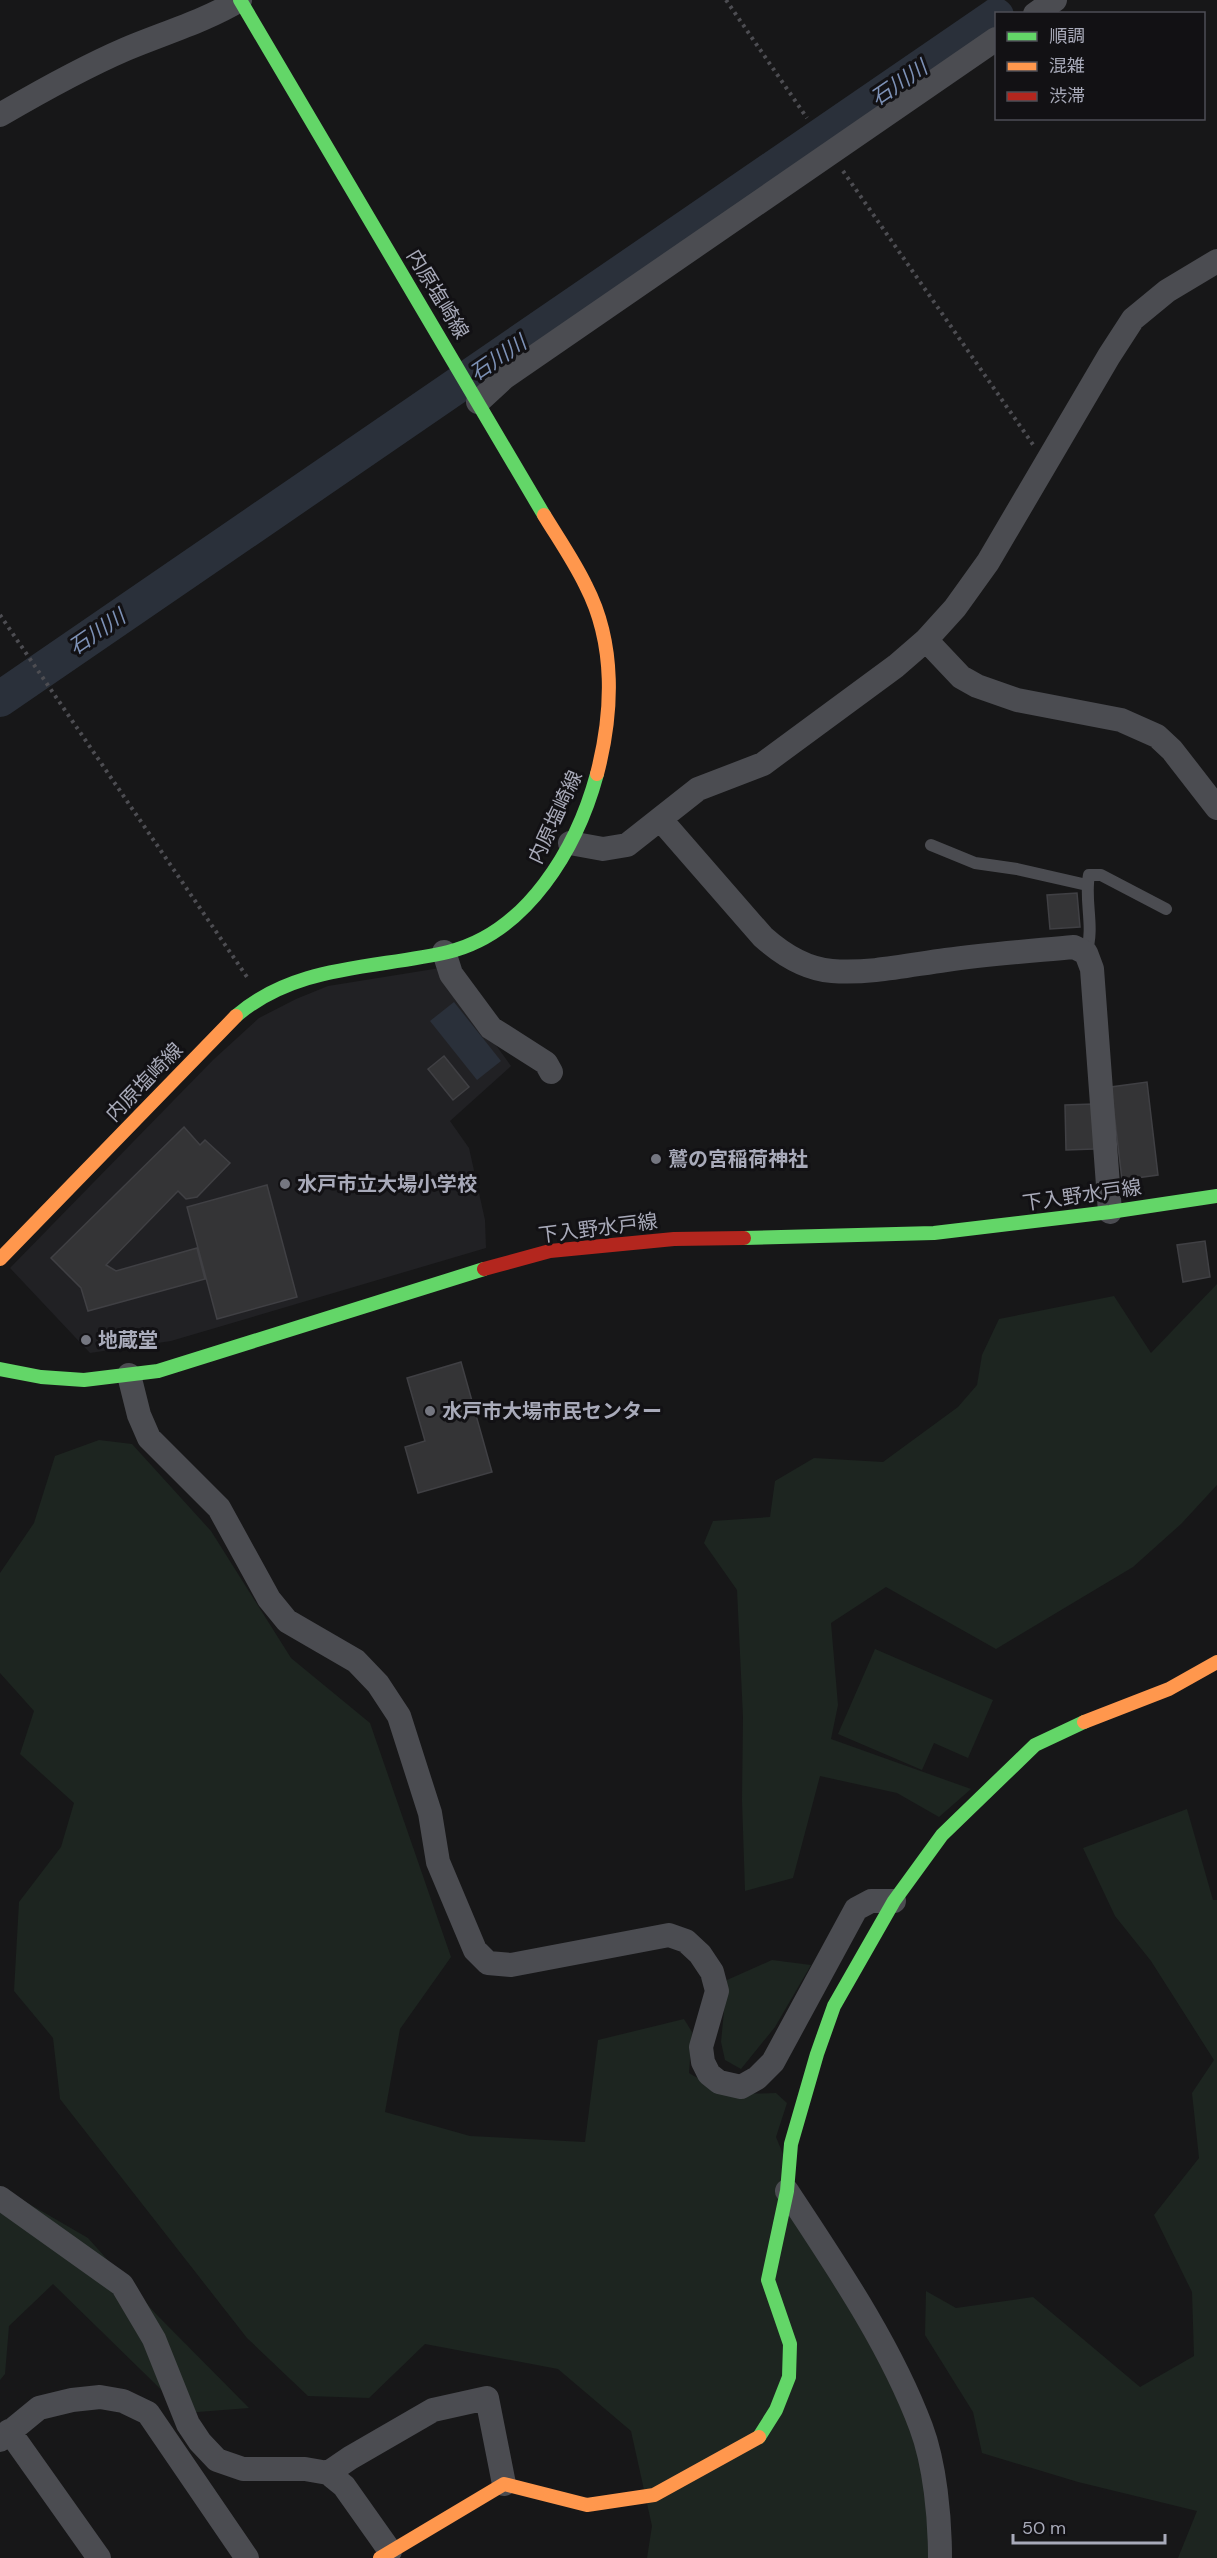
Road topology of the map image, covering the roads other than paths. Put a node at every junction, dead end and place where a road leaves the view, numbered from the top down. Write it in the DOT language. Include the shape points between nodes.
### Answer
graph roads {
  1 [pos="240,0"];
  2 [pos="1054,0"];
  3 [pos="1038,12"];
  4 [pos="995,40"];
  5 [pos="0,115"];
  6 [pos="1217,261"];
  7 [pos="475,397"];
  8 [pos="926,639"];
  9 [pos="1217,808"];
  10 [pos="661,819"];
  11 [pos="570,843"];
  12 [pos="931,844"];
  13 [pos="1087,885"];
  14 [pos="1166,909"];
  15 [pos="444,952"];
  16 [pos="1086,952"];
  17 [pos="551,1072"];
  18 [pos="1217,1196"];
  19 [pos="1110,1212"];
  20 [pos="0,1259"];
  21 [pos="0,1369"];
  22 [pos="129,1375"];
  23 [pos="1217,1662"];
  24 [pos="894,1901"];
  25 [pos="787,2191"];
  26 [pos="0,2198"];
  27 [pos="5,2435"];
  28 [pos="328,2473"];
  29 [pos="504,2484"];
  30 [pos="385,2554"];
  31 [pos="99,2558"];
  32 [pos="247,2558"];
  33 [pos="940,2558"];
  1 -- 5 [label="street" via="65,78"];
  1 -- 7 [label="main road, 内原塩崎線"];
  2 -- 3 [label="street"];
  4 -- 7 [label="street"];
  6 -- 8 [label="street" via="1167,291 1133,319 988,562 955,608"];
  7 -- 11 [label="main road, 内原塩崎線" via="587,587 605,644 609,673 607,729 595,783"];
  8 -- 9 [label="street" via="961,677 977,686 1017,700 1121,720 1157,736"];
  8 -- 10 [label="street" via="896,666 763,764 698,789"];
  10 -- 11 [label="street" via="627,845 603,849"];
  10 -- 16 [label="street" via="763,937 776,949 808,966 864,971 1074,947"];
  11 -- 15 [label="main road, 内原塩崎線" via="546,883 514,917 466,946"];
  12 -- 13 [label="lane" via="975,863"];
  13 -- 14 [label="lane" via="1089,875 1101,875"];
  13 -- 16 [label="lane" via="1090,940"];
  15 -- 17 [label="street" via="451,974 491,1028 546,1063"];
  15 -- 20 [label="main road, 内原塩崎線" via="325,972 261,997 206,1046"];
  16 -- 19 [label="street" via="1092,969"];
  18 -- 19 [label="main road, 下入野水戸線"];
  19 -- 22 [label="main road, 下入野水戸線" via="887,1236 674,1239 550,1251 198,1360"];
  21 -- 22 [label="main road, 下入野水戸線" via="63,1379"];
  22 -- 24 [label="street" via="149,1438 219,1508 269,1599 286,1621 356,1661 378,1684 399,1716 430,1813 438,1862 475,1950 488,1963 511,1965 669,1935 686,1941 712,1972 717,1991 701,2047 703,2061 709,2074 720,2082 741,2086 757,2078 773,2062 856,1909 871,1901"];
  23 -- 24 [label="main road" via="1169,1689 1075,1725 1035,1745 942,1835"];
  24 -- 25 [label="main road" via="834,2006 791,2144"];
  25 -- 29 [label="main road" via="768,2280 790,2344 789,2377 760,2436 654,2495 587,2505"];
  25 -- 33 [label="street" via="847,2284 909,2397 922,2429 937,2500"];
  26 -- 28 [label="street" via="122,2285 154,2339 188,2424 217,2460 243,2469"];
  27 -- 31 [label="street"];
  27 -- 32 [label="street" via="39,2408 72,2400 100,2397 123,2401 148,2413"];
  28 -- 29 [label="street" via="433,2410 487,2398"];
  28 -- 30 [label="street" via="344,2486"];
  29 -- 30 [label="main road"];
}
